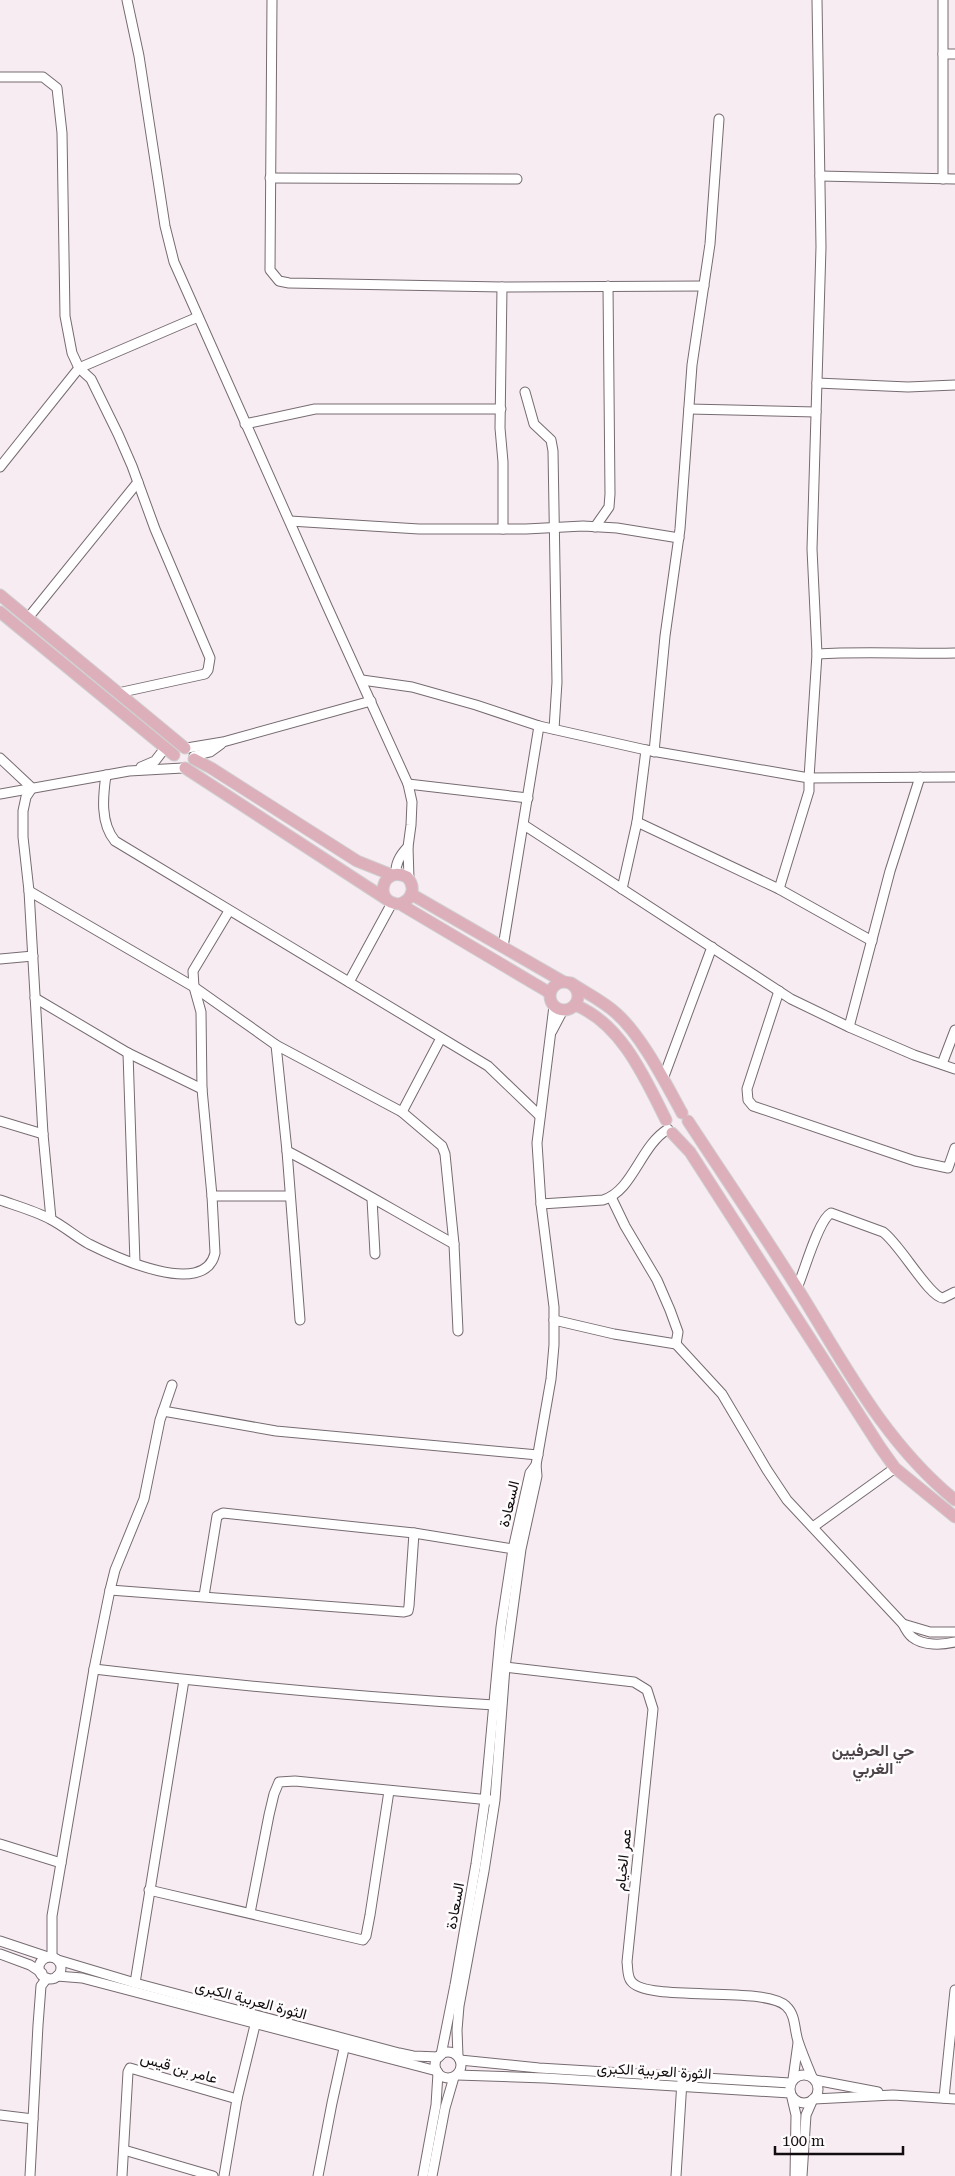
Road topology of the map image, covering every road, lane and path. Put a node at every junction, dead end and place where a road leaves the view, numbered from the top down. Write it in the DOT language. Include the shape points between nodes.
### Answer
graph roads {
  1 [pos="126,0"];
  2 [pos="272,0"];
  3 [pos="818,0"];
  4 [pos="943,0"];
  5 [pos="943,54"];
  6 [pos="955,54"];
  7 [pos="0,77"];
  8 [pos="720,119"];
  9 [pos="820,176"];
  10 [pos="270,178"];
  11 [pos="517,179"];
  12 [pos="943,179"];
  13 [pos="955,179"];
  14 [pos="608,286"];
  15 [pos="704,286"];
  16 [pos="502,287"];
  17 [pos="198,317"];
  18 [pos="79,368"];
  19 [pos="817,383"];
  20 [pos="955,385"];
  21 [pos="525,392"];
  22 [pos="501,409"];
  23 [pos="689,409"];
  24 [pos="816,412"];
  25 [pos="245,424"];
  26 [pos="0,466"];
  27 [pos="138,482"];
  28 [pos="290,521"];
  29 [pos="595,526"];
  30 [pos="554,528"];
  31 [pos="503,529"];
  32 [pos="679,538"];
  33 [pos="0,595"];
  34 [pos="0,612"];
  35 [pos="28,618"];
  36 [pos="955,653"];
  37 [pos="817,654"];
  38 [pos="362,680"];
  39 [pos="118,693"];
  40 [pos="371,701"];
  41 [pos="539,726"];
  42 [pos="554,729"];
  43 [pos="170,751"];
  44 [pos="650,751"];
  45 [pos="190,753"];
  46 [pos="0,758"];
  47 [pos="184,768"];
  48 [pos="129,771"];
  49 [pos="106,775"];
  50 [pos="920,777"];
  51 [pos="809,778"];
  52 [pos="955,778"];
  53 [pos="408,784"];
  54 [pos="32,788"];
  55 [pos="0,794"];
  56 [pos="528,798"];
  57 [pos="637,822"];
  58 [pos="524,825"];
  59 [pos="408,847"];
  60 [pos="394,875"];
  61 [pos="409,879"];
  62 [pos="622,889"];
  63 [pos="779,889"];
  64 [pos="29,891"];
  65 [pos="412,894"];
  66 [pos="393,902"];
  67 [pos="228,911"];
  68 [pos="872,941"];
  69 [pos="712,947"];
  70 [pos="504,948"];
  71 [pos="33,956"];
  72 [pos="0,959"];
  73 [pos="349,982"];
  74 [pos="567,982"];
  75 [pos="194,987"];
  76 [pos="779,991"];
  77 [pos="550,993"];
  78 [pos="35,998"];
  79 [pos="575,1005"];
  80 [pos="558,1008"];
  81 [pos="849,1027"];
  82 [pos="955,1030"];
  83 [pos="441,1038"];
  84 [pos="276,1045"];
  85 [pos="128,1053"];
  86 [pos="942,1064"];
  87 [pos="955,1069"];
  88 [pos="663,1079"];
  89 [pos="202,1089"];
  90 [pos="402,1112"];
  91 [pos="540,1116"];
  92 [pos="685,1117"];
  93 [pos="0,1121"];
  94 [pos="669,1127"];
  95 [pos="43,1134"];
  96 [pos="955,1148"];
  97 [pos="287,1151"];
  98 [pos="952,1169"];
  99 [pos="212,1196"];
  100 [pos="289,1196"];
  101 [pos="611,1197"];
  102 [pos="372,1198"];
  103 [pos="0,1200"];
  104 [pos="541,1204"];
  105 [pos="51,1219"];
  106 [pos="454,1244"];
  107 [pos="375,1254"];
  108 [pos="135,1263"];
  109 [pos="797,1288"];
  110 [pos="955,1292"];
  111 [pos="300,1320"];
  112 [pos="554,1320"];
  113 [pos="458,1331"];
  114 [pos="676,1344"];
  115 [pos="172,1385"];
  116 [pos="163,1411"];
  117 [pos="538,1455"];
  118 [pos="536,1465"];
  119 [pos="895,1468"];
  120 [pos="955,1500"];
  121 [pos="955,1517"];
  122 [pos="813,1526"];
  123 [pos="414,1534"];
  124 [pos="513,1548"];
  125 [pos="110,1590"];
  126 [pos="204,1596"];
  127 [pos="903,1624"];
  128 [pos="955,1632"];
  129 [pos="955,1642"];
  130 [pos="505,1667"];
  131 [pos="94,1669"];
  132 [pos="184,1680"];
  133 [pos="494,1705"];
  134 [pos="389,1792"];
  135 [pos="485,1800"];
  136 [pos="495,1800"];
  137 [pos="0,1844"];
  138 [pos="61,1863"];
  139 [pos="149,1890"];
  140 [pos="250,1913"];
  141 [pos="0,1941"];
  142 [pos="0,1954"];
  143 [pos="53,1958"];
  144 [pos="44,1976"];
  145 [pos="57,1976"];
  146 [pos="135,1983"];
  147 [pos="955,1990"];
  148 [pos="257,2021"];
  149 [pos="798,2040"];
  150 [pos="345,2043"];
  151 [pos="440,2056"];
  152 [pos="459,2058"];
  153 [pos="437,2072"];
  154 [pos="456,2076"];
  155 [pos="814,2078"];
  156 [pos="792,2081"];
  157 [pos="682,2082"];
  158 [pos="791,2095"];
  159 [pos="893,2095"];
  160 [pos="944,2098"];
  161 [pos="955,2098"];
  162 [pos="237,2099"];
  163 [pos="814,2099"];
  164 [pos="0,2115"];
  165 [pos="33,2119"];
  166 [pos="124,2150"];
  167 [pos="30,2176"];
  168 [pos="122,2176"];
  169 [pos="214,2176"];
  170 [pos="224,2176"];
  171 [pos="318,2176"];
  172 [pos="424,2176"];
  173 [pos="432,2176"];
  174 [pos="676,2176"];
  175 [pos="795,2176"];
  176 [pos="802,2176"];
  1 -- 17 [label="street" via="139,56 170,252"];
  2 -- 10 [label="street"];
  3 -- 9 [label="street"];
  4 -- 5 [label="street"];
  5 -- 6 [label="street"];
  5 -- 12 [label="street"];
  7 -- 18 [label="street" via="43,77 57,88 62,133 65,316 72,352"];
  8 -- 15 [label="street"];
  9 -- 12 [label="street"];
  9 -- 19 [label="street"];
  10 -- 11 [label="street"];
  10 -- 16 [label="street" via="270,270 279,281 289,284"];
  12 -- 13 [label="street"];
  14 -- 15 [label="street"];
  14 -- 16 [label="street"];
  14 -- 29 [label="street" via="610,494 609,507"];
  15 -- 23 [label="street"];
  16 -- 22 [label="street"];
  17 -- 18 [label="street"];
  17 -- 25 [label="street"];
  18 -- 26 [label="street"];
  18 -- 27 [label="street" via="91,379"];
  19 -- 20 [label="street" via="908,387"];
  19 -- 24 [label="street"];
  21 -- 30 [label="street" via="534,424 551,440"];
  22 -- 25 [label="street" via="315,409"];
  22 -- 31 [label="street"];
  23 -- 24 [label="street"];
  23 -- 32 [label="street"];
  24 -- 37 [label="street" via="812,548"];
  25 -- 28 [label="street"];
  27 -- 35 [label="street"];
  27 -- 39 [label="street" via="210,664 205,674 196,678"];
  28 -- 31 [label="street" via="419,529"];
  28 -- 38 [label="street"];
  29 -- 30 [label="street"];
  29 -- 32 [label="street"];
  30 -- 31 [label="street"];
  30 -- 42 [label="street" via="557,682"];
  32 -- 44 [label="street"];
  33 -- 35 [label="main road"];
  34 -- 43 [label="main road"];
  35 -- 39 [label="main road"];
  36 -- 37 [label="street"];
  37 -- 51 [label="street"];
  38 -- 40 [label="street"];
  38 -- 41 [label="street" via="412,687"];
  39 -- 45 [label="main road"];
  40 -- 45 [label="street" via="223,742 210,752"];
  40 -- 53 [label="street"];
  41 -- 42 [label="street"];
  41 -- 56 [label="street"];
  42 -- 44 [label="street"];
  43 -- 45 [label="main road" via="179,748"];
  43 -- 47 [label="main road" via="175,762"];
  43 -- 48 [label="street"];
  44 -- 51 [label="street"];
  44 -- 57 [label="street"];
  45 -- 47 [label="main road" via="190,766"];
  45 -- 60 [label="main road" via="357,861"];
  46 -- 54 [label="street"];
  47 -- 48 [label="street"];
  47 -- 66 [label="main road"];
  48 -- 49 [label="street"];
  49 -- 54 [label="street"];
  49 -- 67 [label="street" via="105,822 114,841"];
  50 -- 51 [label="street"];
  50 -- 52 [label="street"];
  50 -- 68 [label="street" via="900,835"];
  51 -- 63 [label="street" via="809,791"];
  53 -- 56 [label="street"];
  53 -- 59 [label="street" via="412,802"];
  54 -- 55 [label="street"];
  54 -- 64 [label="street" via="23,811"];
  56 -- 58 [label="street"];
  57 -- 62 [label="street"];
  57 -- 63 [label="street"];
  58 -- 62 [label="street"];
  58 -- 70 [label="street"];
  59 -- 60 [label="street" via="401,854"];
  59 -- 61 [label="street"];
  60 -- 61 [label="main road"];
  60 -- 66 [label="main road" via="383,886 383,891"];
  61 -- 65 [label="main road"];
  62 -- 69 [label="street"];
  63 -- 68 [label="street"];
  64 -- 71 [label="street"];
  64 -- 75 [label="street"];
  65 -- 66 [label="main road" via="409,899"];
  65 -- 70 [label="main road"];
  66 -- 73 [label="street"];
  66 -- 77 [label="main road"];
  67 -- 73 [label="street"];
  67 -- 75 [label="street" via="193,971"];
  68 -- 81 [label="street"];
  69 -- 76 [label="street"];
  69 -- 88 [label="street"];
  70 -- 74 [label="main road"];
  71 -- 72 [label="street"];
  71 -- 78 [label="street"];
  73 -- 83 [label="street"];
  74 -- 77 [label="main road" via="554,985"];
  74 -- 79 [label="main road" via="577,991"];
  74 -- 88 [label="main road" via="617,1014"];
  75 -- 84 [label="street"];
  75 -- 89 [label="street" via="201,1012"];
  76 -- 81 [label="street"];
  76 -- 98 [label="street" via="748,1089 748,1100 753,1106 915,1161"];
  77 -- 80 [label="main road"];
  78 -- 85 [label="street"];
  78 -- 95 [label="street"];
  79 -- 80 [label="main road"];
  79 -- 94 [label="main road" via="610,1028 632,1059"];
  80 -- 91 [label="street" via="551,1033"];
  81 -- 86 [label="street"];
  82 -- 86 [label="street"];
  83 -- 90 [label="street"];
  83 -- 91 [label="street" via="488,1066"];
  84 -- 90 [label="street"];
  84 -- 97 [label="street"];
  85 -- 89 [label="street"];
  85 -- 108 [label="street"];
  86 -- 87 [label="street"];
  88 -- 92 [label="main road"];
  89 -- 99 [label="street"];
  90 -- 106 [label="street" via="442,1146"];
  91 -- 104 [label="street" via="537,1144"];
  92 -- 94 [label="main road" via="672,1113"];
  92 -- 94 [label="main road" via="687,1128 682,1133"];
  92 -- 109 [label="main road"];
  93 -- 95 [label="street"];
  94 -- 101 [label="street" via="656,1136 622,1187"];
  94 -- 119 [label="main road" via="690,1152"];
  95 -- 105 [label="street"];
  96 -- 98 [label="street"];
  97 -- 100 [label="street"];
  97 -- 102 [label="street"];
  99 -- 100 [label="street"];
  99 -- 108 [label="street" via="215,1253 207,1269 178,1274 154,1271"];
  100 -- 111 [label="street"];
  101 -- 104 [label="street"];
  101 -- 114 [label="street" via="657,1280 678,1332"];
  102 -- 106 [label="street"];
  102 -- 107 [label="street"];
  103 -- 105 [label="street"];
  104 -- 112 [label="street"];
  105 -- 108 [label="street" via="88,1244"];
  106 -- 113 [label="street"];
  109 -- 110 [label="street" via="821,1227 831,1213 889,1236 934,1295 943,1298"];
  109 -- 120 [label="main road" via="849,1376 902,1449"];
  112 -- 114 [label="street"];
  112 -- 117 [label="street" via="551,1379"];
  114 -- 122 [label="street" via="722,1394 776,1485"];
  115 -- 116 [label="street"];
  116 -- 117 [label="street" via="276,1431"];
  116 -- 125 [label="street" via="144,1499"];
  117 -- 118 [label="street"];
  118 -- 124 [label="street, السعادة" via="530,1473"];
  118 -- 130 [label="street, السعادة" via="538,1476 521,1549"];
  119 -- 121 [label="main road"];
  119 -- 122 [label="street"];
  122 -- 127 [label="street"];
  123 -- 124 [label="street"];
  123 -- 126 [label="street" via="223,1512 218,1514"];
  123 -- 126 [label="street" via="408,1611"];
  124 -- 133 [label="street, السعادة"];
  125 -- 126 [label="street"];
  125 -- 131 [label="street"];
  127 -- 128 [label="street" via="930,1632"];
  127 -- 129 [label="street" via="918,1640 936,1644"];
  130 -- 136 [label="street, السعادة"];
  130 -- 149 [label="street, عمر الخيام" via="634,1682 648,1690 653,1709 627,1962 631,1981 655,1990 778,2001 792,2014"];
  131 -- 132 [label="street"];
  131 -- 138 [label="street"];
  132 -- 133 [label="street"];
  132 -- 139 [label="street"];
  133 -- 135 [label="street, السعادة"];
  134 -- 135 [label="street"];
  134 -- 140 [label="street" via="279,1782 269,1815"];
  134 -- 140 [label="street" via="370,1915 363,1940"];
  135 -- 136 [label="street"];
  135 -- 151 [label="street, السعادة"];
  136 -- 152 [label="street, السعادة" via="459,2006"];
  137 -- 138 [label="street"];
  138 -- 143 [label="street" via="52,1916"];
  139 -- 140 [label="street"];
  139 -- 146 [label="street"];
  141 -- 143 [label="street, الثورة العربية الكبرى"];
  142 -- 144 [label="street" via="30,1965"];
  143 -- 144 [label="street" via="40,1964"];
  143 -- 145 [label="street" via="61,1966"];
  143 -- 146 [label="street, الثورة العربية الكبرى"];
  144 -- 145 [label="street, الثورة العربية الكبرى"];
  144 -- 165 [label="street"];
  145 -- 148 [label="street, الثورة العربية الكبرى" via="82,1978"];
  146 -- 148 [label="street, الثورة العربية الكبرى"];
  147 -- 160 [label="street"];
  148 -- 150 [label="street, الثورة العربية الكبرى"];
  148 -- 162 [label="street"];
  149 -- 155 [label="street, عمر الخيام"];
  149 -- 156 [label="street, عمر الخيام"];
  150 -- 151 [label="street, الثورة العربية الكبرى" via="413,2056"];
  150 -- 153 [label="street, الثورة العربية الكبرى"];
  150 -- 171 [label="street"];
  151 -- 152 [label="street" via="448,2052"];
  151 -- 153 [label="street"];
  152 -- 154 [label="street" via="461,2068"];
  152 -- 157 [label="street, الثورة العربية الكبرى"];
  153 -- 154 [label="street" via="447,2078"];
  153 -- 172 [label="street" via="436,2105"];
  154 -- 157 [label="street, الثورة العربية الكبرى"];
  154 -- 173 [label="street" via="445,2108"];
  155 -- 156 [label="street" via="802,2074"];
  155 -- 159 [label="street"];
  155 -- 163 [label="street" via="818,2090"];
  156 -- 157 [label="street, الثورة العربية الكبرى"];
  156 -- 158 [label="street"];
  157 -- 158 [label="street, الثورة العربية الكبرى"];
  157 -- 174 [label="street"];
  158 -- 163 [label="street" via="800,2103"];
  158 -- 175 [label="street" via="796,2115"];
  159 -- 160 [label="street"];
  159 -- 163 [label="street"];
  160 -- 161 [label="street"];
  162 -- 166 [label="street, عامر بن قيس" via="130,2068"];
  162 -- 170 [label="street"];
  163 -- 176 [label="street" via="806,2115"];
  164 -- 165 [label="street"];
  165 -- 167 [label="street"];
  166 -- 168 [label="street, عامر بن قيس"];
  166 -- 169 [label="street"];
}
